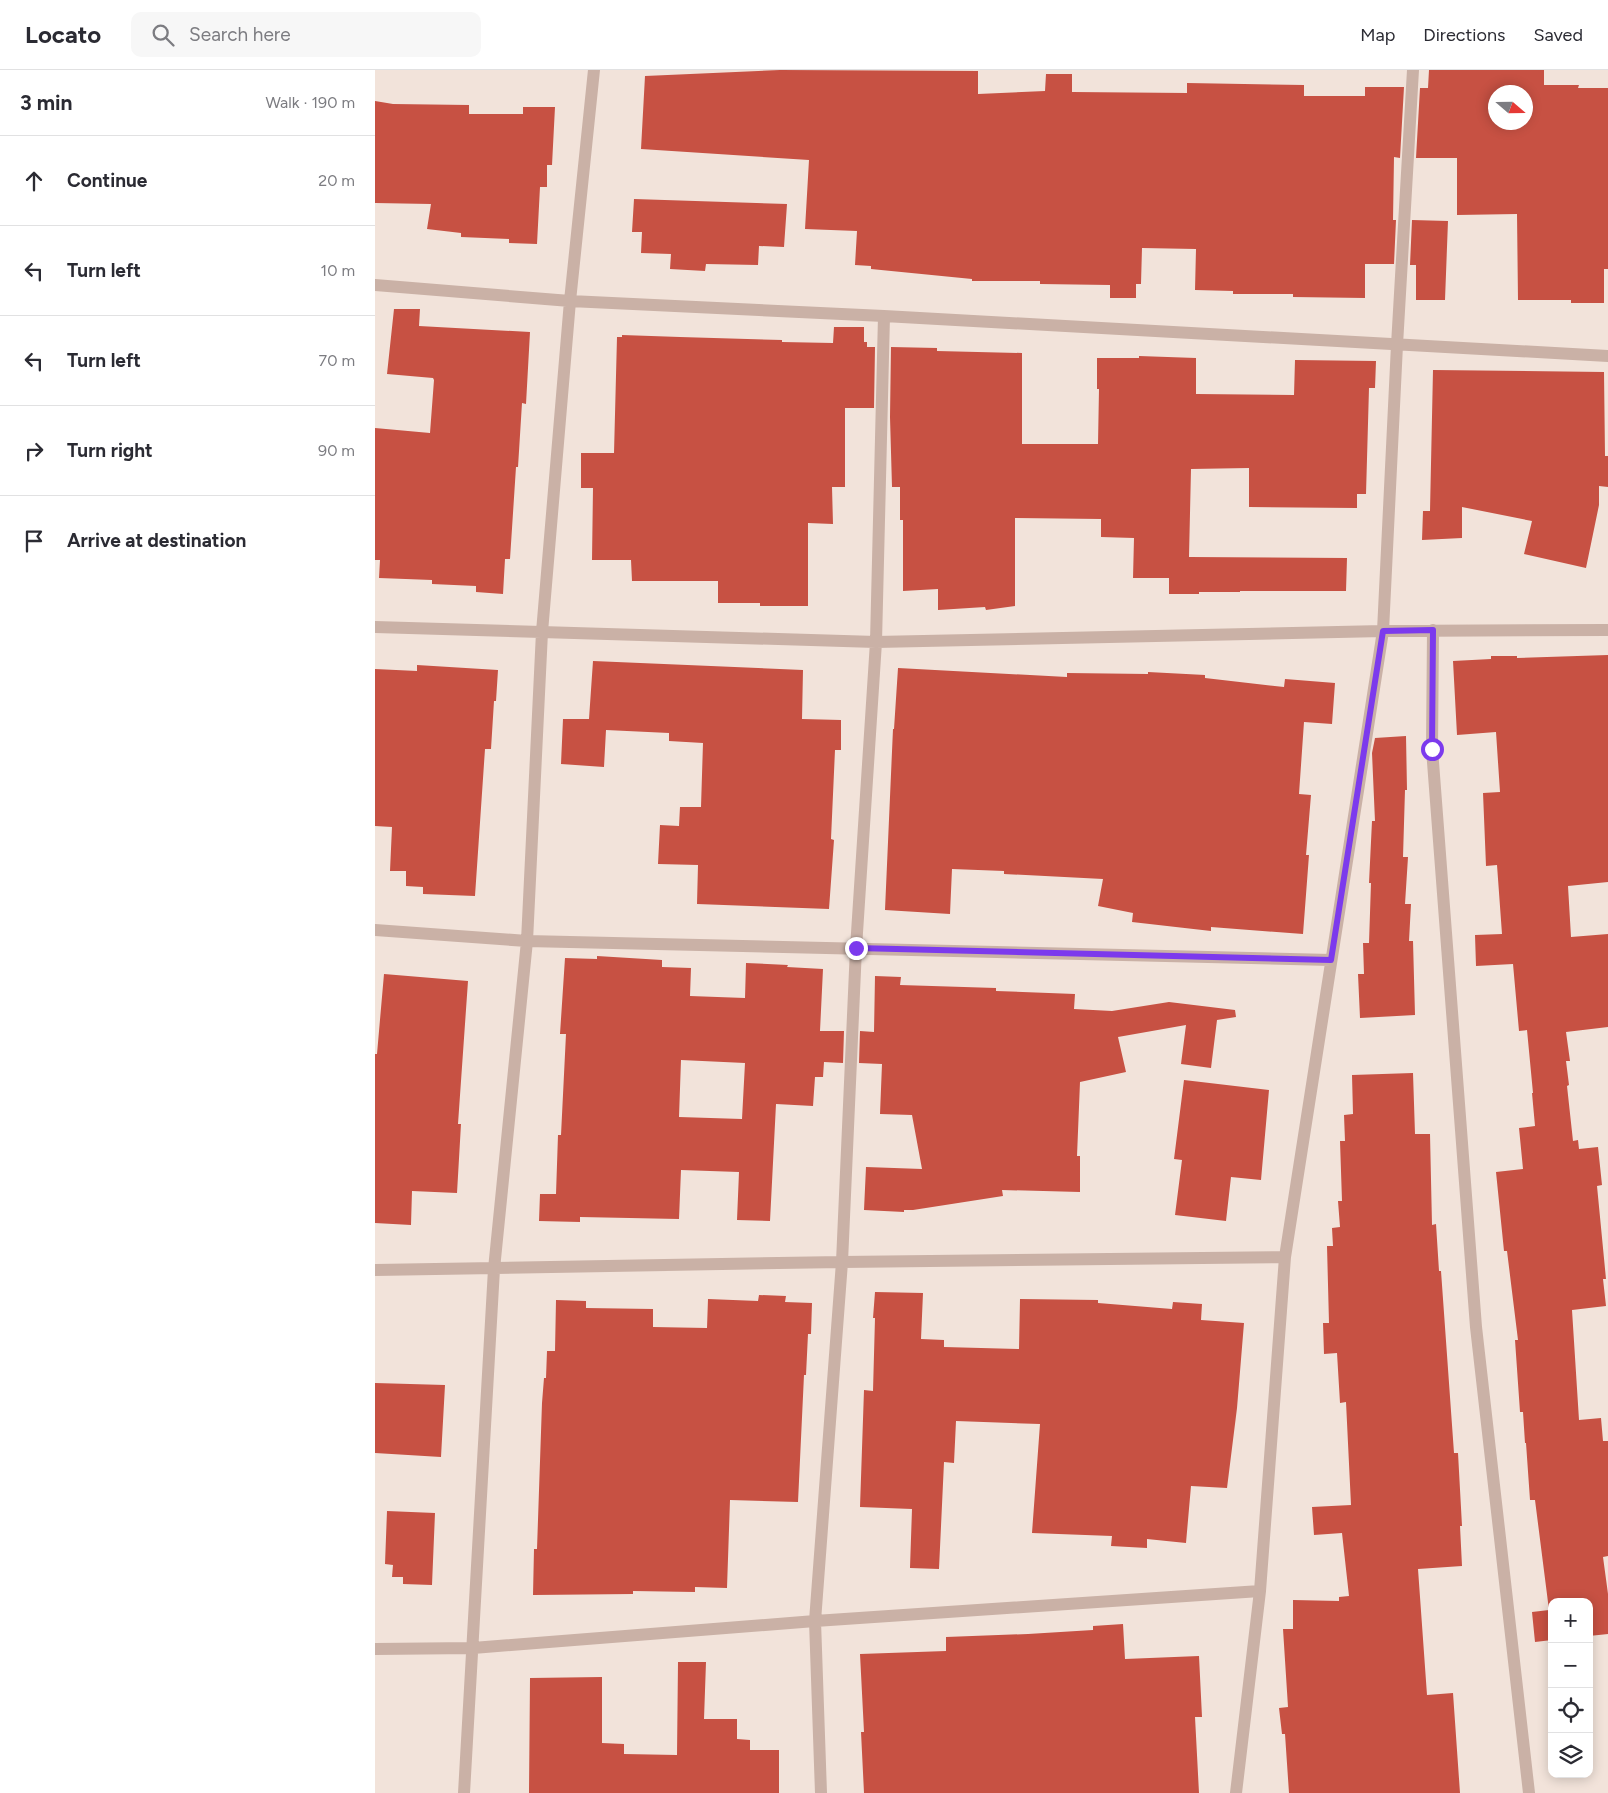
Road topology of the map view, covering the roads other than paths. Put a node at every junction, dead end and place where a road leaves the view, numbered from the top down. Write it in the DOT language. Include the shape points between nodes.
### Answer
graph roads {
  1 [pos="594,70"];
  2 [pos="1413,70"];
  3 [pos="375,285"];
  4 [pos="570,301"];
  5 [pos="884,316"];
  6 [pos="1397,345"];
  7 [pos="1608,356"];
  8 [pos="375,627"];
  9 [pos="1433,630"];
  10 [pos="1608,630"];
  11 [pos="1383,631"];
  12 [pos="542,632"];
  13 [pos="876,642"];
  14 [pos="375,930"];
  15 [pos="527,940"];
  16 [pos="856,948"];
  17 [pos="1331,960"];
  18 [pos="1285,1257"];
  19 [pos="842,1262"];
  20 [pos="494,1269"];
  21 [pos="375,1270"];
  22 [pos="1260,1591"];
  23 [pos="815,1621"];
  24 [pos="473,1648"];
  25 [pos="375,1649"];
  26 [pos="464,1793"];
  27 [pos="821,1793"];
  28 [pos="1235,1793"];
  29 [pos="1529,1793"];
  1 -- 4 [label="street"];
  2 -- 6 [label="street"];
  3 -- 4 [label="street"];
  4 -- 5 [label="street"];
  4 -- 12 [label="street"];
  5 -- 6 [label="street"];
  5 -- 13 [label="street"];
  6 -- 7 [label="street"];
  6 -- 11 [label="street"];
  8 -- 12 [label="street"];
  9 -- 10 [label="street"];
  9 -- 11 [label="street"];
  9 -- 29 [label="street" via="1432,749 1476,1326"];
  11 -- 13 [label="street"];
  11 -- 17 [label="street"];
  12 -- 13 [label="street"];
  12 -- 15 [label="street"];
  13 -- 16 [label="street"];
  14 -- 15 [label="street"];
  15 -- 16 [label="street"];
  15 -- 20 [label="street"];
  16 -- 17 [label="street"];
  16 -- 19 [label="street"];
  17 -- 18 [label="street"];
  18 -- 19 [label="street"];
  18 -- 22 [label="street"];
  19 -- 20 [label="street"];
  19 -- 23 [label="street"];
  20 -- 21 [label="street"];
  20 -- 24 [label="street"];
  22 -- 23 [label="street"];
  22 -- 28 [label="street"];
  23 -- 24 [label="street"];
  23 -- 27 [label="street"];
  24 -- 25 [label="street"];
  24 -- 26 [label="street"];
}
